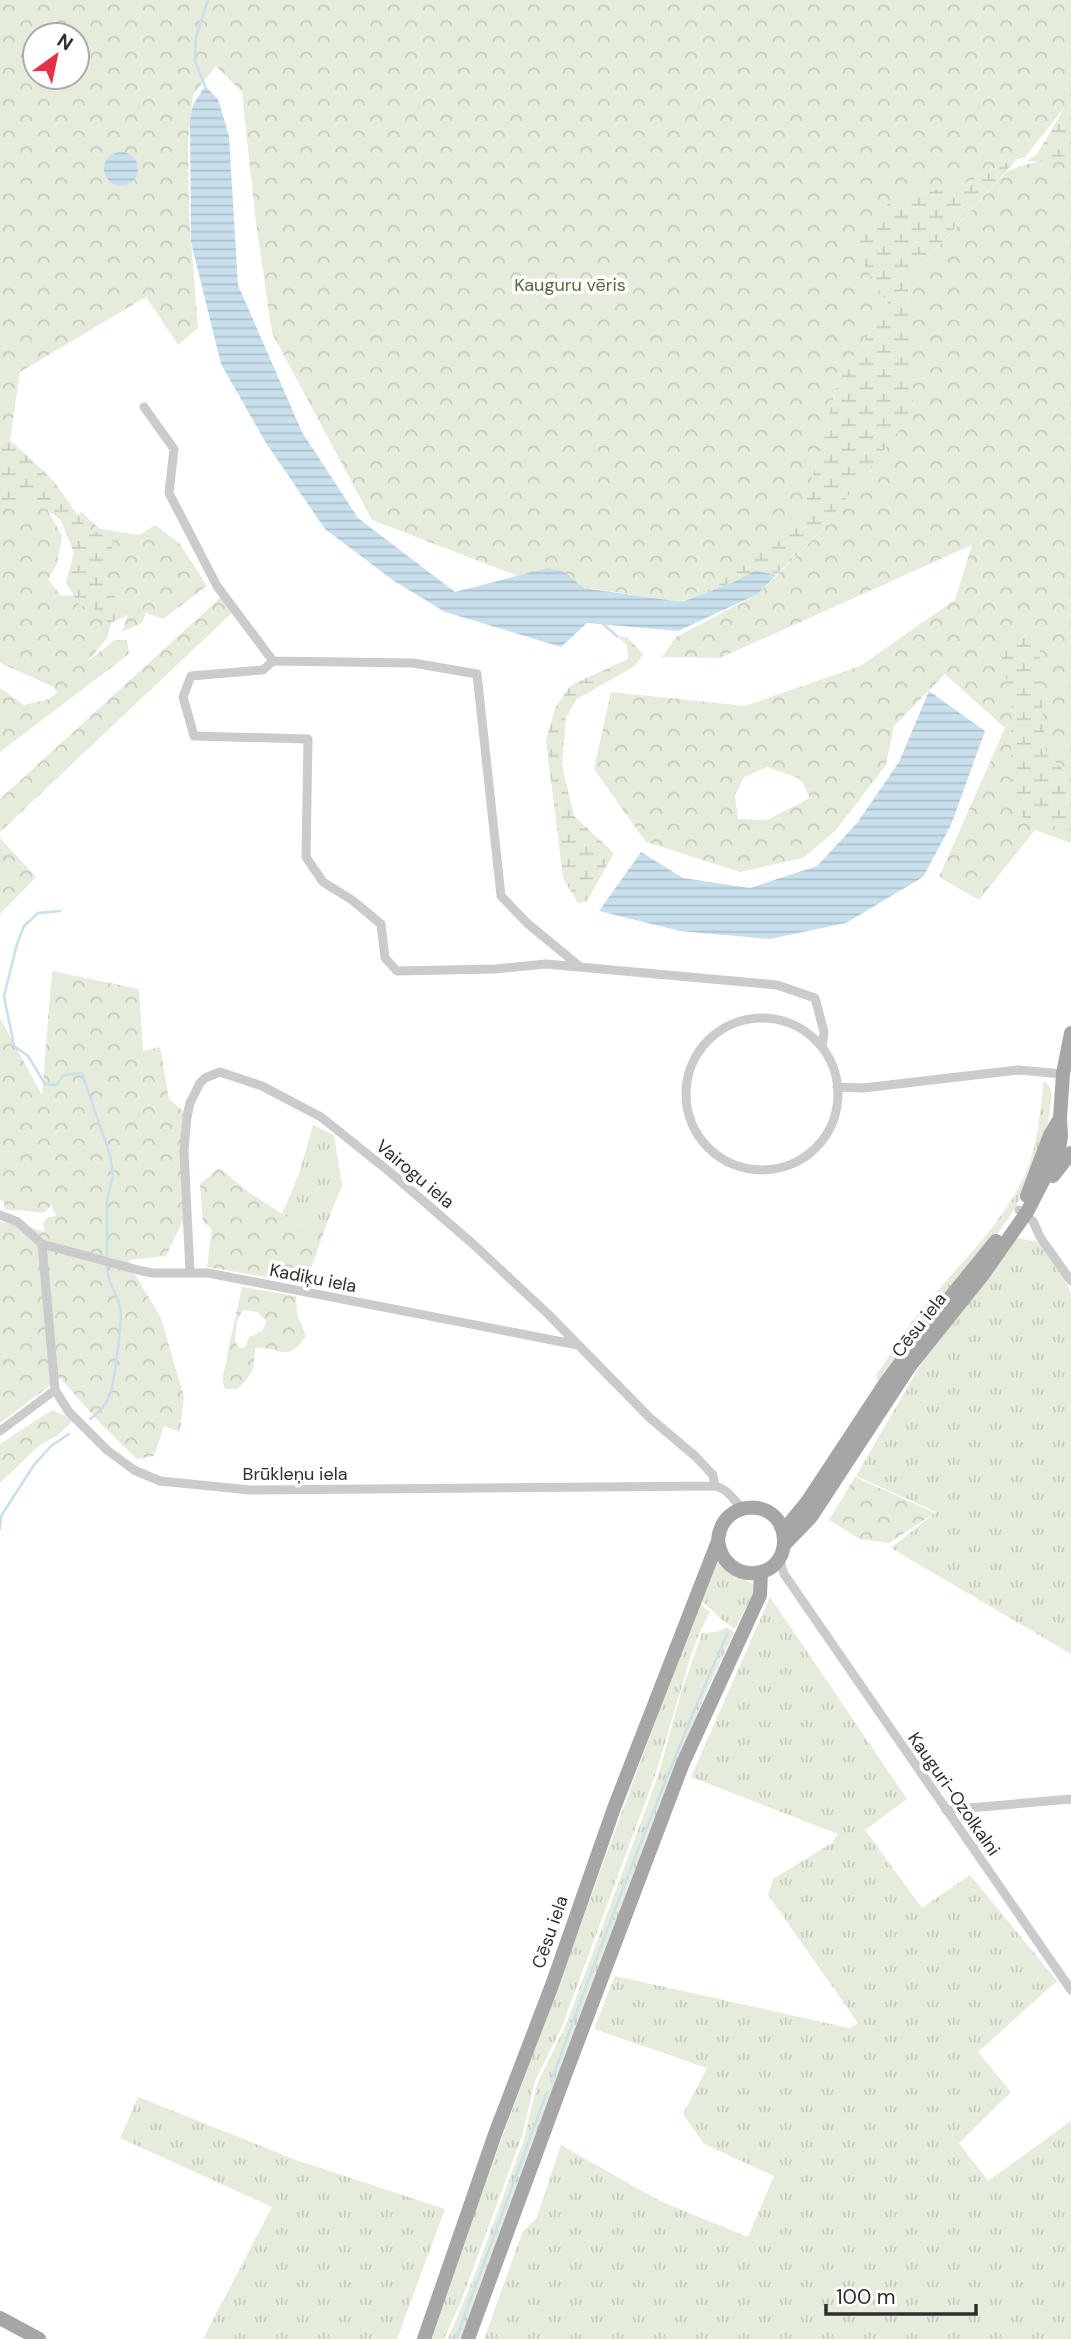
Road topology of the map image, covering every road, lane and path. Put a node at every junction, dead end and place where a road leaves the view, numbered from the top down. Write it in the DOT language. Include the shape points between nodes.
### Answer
graph roads {
  1 [pos="144,407"];
  2 [pos="272,661"];
  3 [pos="581,968"];
  4 [pos="1071,1033"];
  5 [pos="822,1047"];
  6 [pos="1063,1074"];
  7 [pos="837,1087"];
  8 [pos="1060,1118"];
  9 [pos="1071,1153"];
  10 [pos="1036,1196"];
  11 [pos="1022,1213"];
  12 [pos="0,1214"];
  13 [pos="42,1244"];
  14 [pos="190,1272"];
  15 [pos="1071,1281"];
  16 [pos="578,1345"];
  17 [pos="55,1390"];
  18 [pos="0,1431"];
  19 [pos="718,1487"];
  20 [pos="737,1511"];
  21 [pos="781,1527"];
  22 [pos="718,1541"];
  23 [pos="781,1552"];
  24 [pos="764,1571"];
  25 [pos="812,1615"];
  26 [pos="1071,1799"];
  27 [pos="946,1810"];
  28 [pos="1071,1990"];
  29 [pos="0,2318"];
  30 [pos="39,2339"];
  31 [pos="424,2339"];
  32 [pos="467,2339"];
  1 -- 2 [label="street" via="174,449 169,493 217,586"];
  2 -- 3 [label="street" via="413,663 477,674 501,896"];
  2 -- 3 [label="street" via="263,670 191,676 183,697 194,736 308,739 306,857 323,882 381,924 385,958 397,971 495,970 546,964"];
  3 -- 5 [label="street" via="790,989 816,998 824,1032"];
  4 -- 6 [label="main road, Cēsu iela"];
  5 -- 7 [label="street"];
  5 -- 7 [label="street" via="788,1022 746,1019 726,1026 696,1055 688,1075 685,1096 690,1119 701,1140 718,1157 740,1167 764,1170 787,1166 808,1155 824,1137 835,1116"];
  6 -- 7 [label="street" via="1018,1070"];
  6 -- 8 [label="main road, Cēsu iela"];
  8 -- 10 [label="main road, Cēsu iela" via="1059,1150"];
  8 -- 11 [label="main road, Cēsu iela"];
  9 -- 10 [label="main road"];
  10 -- 11 [label="main road, Cēsu iela"];
  11 -- 15 [label="street" via="1033,1221"];
  11 -- 21 [label="main road, Cēsu iela" via="919,1337 807,1502"];
  11 -- 23 [label="main road, Cēsu iela" via="982,1276 904,1375 811,1517"];
  12 -- 13 [label="street" via="18,1222"];
  13 -- 14 [label="street, Kadiķu iela" via="153,1273"];
  13 -- 17 [label="street"];
  14 -- 16 [label="street, Kadiķu iela"];
  14 -- 16 [label="street, Vairogu iela" via="184,1151 187,1117 200,1083 220,1073 262,1086 320,1117 473,1244"];
  16 -- 19 [label="street, Vairogu iela" via="695,1456"];
  17 -- 18 [label="street"];
  17 -- 19 [label="street, Brūkleņu iela" via="69,1412 134,1470 160,1481 187,1485 250,1490"];
  19 -- 20 [label="street" via="730,1493"];
  20 -- 21 [label="main road" via="760,1508"];
  20 -- 22 [label="main road, Cēsu iela" via="721,1525"];
  21 -- 23 [label="main road"];
  22 -- 24 [label="main road" via="721,1556 732,1567 746,1573"];
  22 -- 31 [label="main road, Cēsu iela" via="614,1808"];
  23 -- 24 [label="main road, Cēsu iela"];
  23 -- 25 [label="street" via="783,1574"];
  24 -- 25 [label="street" via="781,1578"];
  24 -- 32 [label="main road" via="760,1595 683,1763"];
  25 -- 27 [label="street, Kauguri-Ozolkalni"];
  26 -- 27 [label="street"];
  27 -- 28 [label="street, Kauguri-Ozolkalni"];
  29 -- 30 [label="main road"];
}
